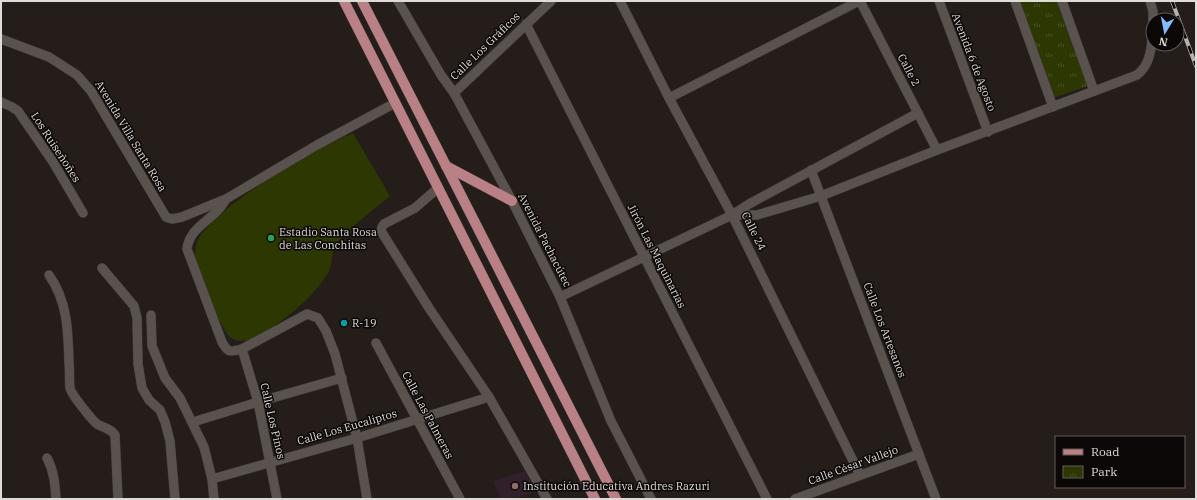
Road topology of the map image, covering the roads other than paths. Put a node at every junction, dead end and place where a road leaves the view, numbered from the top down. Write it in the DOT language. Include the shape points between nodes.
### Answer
graph roads {
  1 [pos="344,1"];
  2 [pos="362,1"];
  3 [pos="398,1"];
  4 [pos="551,1"];
  5 [pos="620,1"];
  6 [pos="860,1"];
  7 [pos="939,1"];
  8 [pos="945,1"];
  9 [pos="1015,1"];
  10 [pos="1062,1"];
  11 [pos="1150,1"];
  12 [pos="1153,12"];
  13 [pos="526,24"];
  14 [pos="1,39"];
  15 [pos="1150,52"];
  16 [pos="1094,91"];
  17 [pos="454,93"];
  18 [pos="669,98"];
  19 [pos="1,102"];
  20 [pos="395,103"];
  21 [pos="1053,107"];
  22 [pos="918,113"];
  23 [pos="991,130"];
  24 [pos="937,150"];
  25 [pos="446,166"];
  26 [pos="811,170"];
  27 [pos="438,188"];
  28 [pos="821,196"];
  29 [pos="226,198"];
  30 [pos="512,201"];
  31 [pos="83,213"];
  32 [pos="732,215"];
  33 [pos="645,257"];
  34 [pos="102,268"];
  35 [pos="49,276"];
  36 [pos="560,297"];
  37 [pos="151,315"];
  38 [pos="376,343"];
  39 [pos="242,349"];
  40 [pos="342,378"];
  41 [pos="489,397"];
  42 [pos="258,402"];
  43 [pos="417,419"];
  44 [pos="193,422"];
  45 [pos="578,426"];
  46 [pos="562,434"];
  47 [pos="357,438"];
  48 [pos="919,454"];
  49 [pos="47,458"];
  50 [pos="271,462"];
  51 [pos="860,475"];
  52 [pos="212,479"];
  53 [pos="458,497"];
  54 [pos="56,499"];
  55 [pos="118,499"];
  56 [pos="175,499"];
  57 [pos="214,499"];
  58 [pos="277,499"];
  59 [pos="367,499"];
  60 [pos="548,499"];
  61 [pos="595,499"];
  62 [pos="616,499"];
  63 [pos="651,499"];
  64 [pos="767,499"];
  65 [pos="795,499"];
  66 [pos="936,499"];
  1 -- 20 [label="main road"];
  2 -- 25 [label="main road"];
  3 -- 17 [label="street, Avenida Pachacútec"];
  4 -- 13 [label="street, Calle Los Gráficos"];
  5 -- 18 [label="street, Calle 24"];
  6 -- 18 [label="street"];
  6 -- 22 [label="street, Calle 2"];
  7 -- 23 [label="street, Avenida 6 de Agosto"];
  8 -- 23 [label="street, Avenida 6 de Agosto"];
  9 -- 21 [label="street"];
  10 -- 16 [label="street"];
  11 -- 12 [label="street"];
  13 -- 17 [label="street, Calle Los Gráficos"];
  13 -- 33 [label="street, Jirón Las Maquinarias"];
  14 -- 29 [label="street, Avenida Villa Santa Rosa" via="49,57 78,75 91,91 166,217 182,217"];
  15 -- 16 [label="street" via="1147,65 1137,75"];
  16 -- 21 [label="street"];
  17 -- 30 [label="street, Avenida Pachacútec"];
  18 -- 32 [label="street, Calle 24"];
  19 -- 31 [label="street, Los Ruiseñoñes" via="18,111 53,162"];
  20 -- 27 [label="main road"];
  20 -- 29 [label="street"];
  21 -- 23 [label="street"];
  22 -- 24 [label="street, Calle 2"];
  22 -- 26 [label="street"];
  23 -- 24 [label="street"];
  24 -- 28 [label="street"];
  25 -- 30 [label="main road"];
  25 -- 45 [label="main road"];
  26 -- 28 [label="street, Calle Los Artesanos"];
  26 -- 32 [label="street"];
  27 -- 41 [label="street" via="415,208 384,224 382,232"];
  27 -- 46 [label="main road"];
  28 -- 32 [label="street" via="757,215"];
  28 -- 48 [label="street, Calle Los Artesanos"];
  29 -- 39 [label="street" via="220,208 194,231 187,249 222,342 231,352"];
  30 -- 36 [label="street, Avenida Pachacútec"];
  32 -- 33 [label="street"];
  32 -- 51 [label="street, Calle 24"];
  33 -- 36 [label="street"];
  33 -- 64 [label="street, Jirón Las Maquinarias"];
  34 -- 56 [label="street" via="134,306 142,388 149,400 160,410 165,422 170,442"];
  35 -- 55 [label="street" via="65,308 70,389 91,419 115,435"];
  36 -- 63 [label="street, Avenida Pachacútec" via="611,421"];
  37 -- 44 [label="street" via="152,346 165,378"];
  38 -- 43 [label="street, Calle Las Palmeras"];
  39 -- 40 [label="street" via="307,314 318,318 326,331"];
  39 -- 42 [label="street, Calle Los Pinos"];
  40 -- 42 [label="street"];
  40 -- 47 [label="street"];
  41 -- 43 [label="street, Calle Los Eucaliptos"];
  41 -- 60 [label="street"];
  42 -- 44 [label="street"];
  42 -- 50 [label="street, Calle Los Pinos"];
  43 -- 47 [label="street, Calle Los Eucaliptos"];
  43 -- 53 [label="street, Calle Las Palmeras"];
  44 -- 52 [label="street" via="204,447"];
  45 -- 46 [label="main road"];
  45 -- 62 [label="main road"];
  46 -- 61 [label="main road"];
  47 -- 50 [label="street, Calle Los Eucaliptos"];
  47 -- 59 [label="street"];
  48 -- 51 [label="street, Calle César Vallejo"];
  48 -- 66 [label="street, Calle Los Artesanos"];
  49 -- 54 [label="street" via="55,480"];
  50 -- 52 [label="street, Calle Los Eucaliptos"];
  50 -- 58 [label="street, Calle Los Pinos"];
  51 -- 65 [label="street, Calle César Vallejo"];
  52 -- 57 [label="street"];
}
